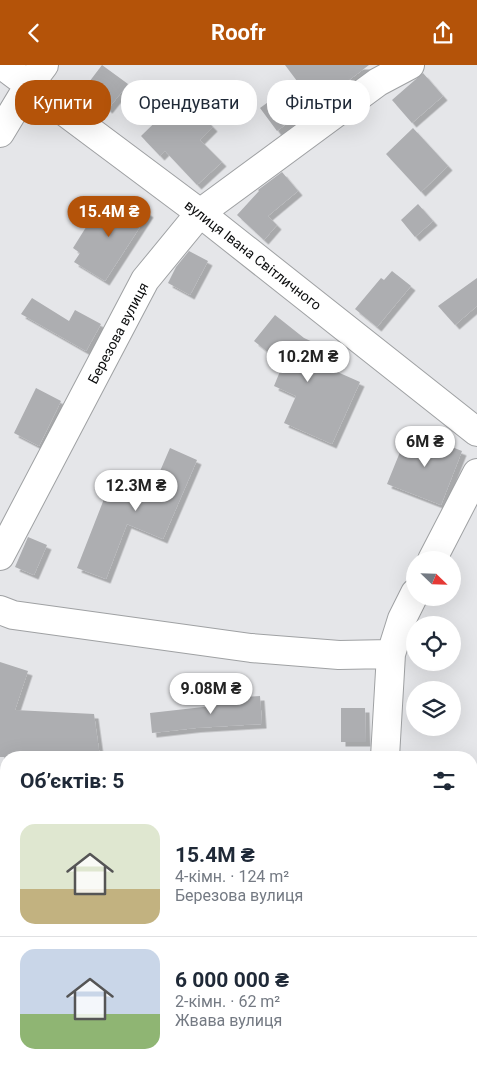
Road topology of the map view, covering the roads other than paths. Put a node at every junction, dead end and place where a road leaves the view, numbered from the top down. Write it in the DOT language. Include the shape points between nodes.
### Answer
graph roads {
  1 [pos="2,65"];
  2 [pos="410,65"];
  3 [pos="36,75"];
  4 [pos="0,133"];
  5 [pos="200,213"];
  6 [pos="477,432"];
  7 [pos="477,473"];
  8 [pos="437,551"];
  9 [pos="0,556"];
  10 [pos="408,606"];
  11 [pos="0,610"];
  12 [pos="391,654"];
  13 [pos="385,751"];
  1 -- 3 [label="street, вулиця Івана Світличного"];
  2 -- 5 [label="street, Березова вулиця" via="378,82"];
  3 -- 4 [label="street"];
  3 -- 5 [label="street, вулиця Івана Світличного"];
  5 -- 6 [label="street, вулиця Івана Світличного"];
  5 -- 9 [label="street, Березова вулиця" via="145,280"];
  7 -- 8 [label="street"];
  10 -- 12 [label="street"];
  11 -- 12 [label="street" via="13,615 251,647 339,655"];
  12 -- 13 [label="street"];
}
